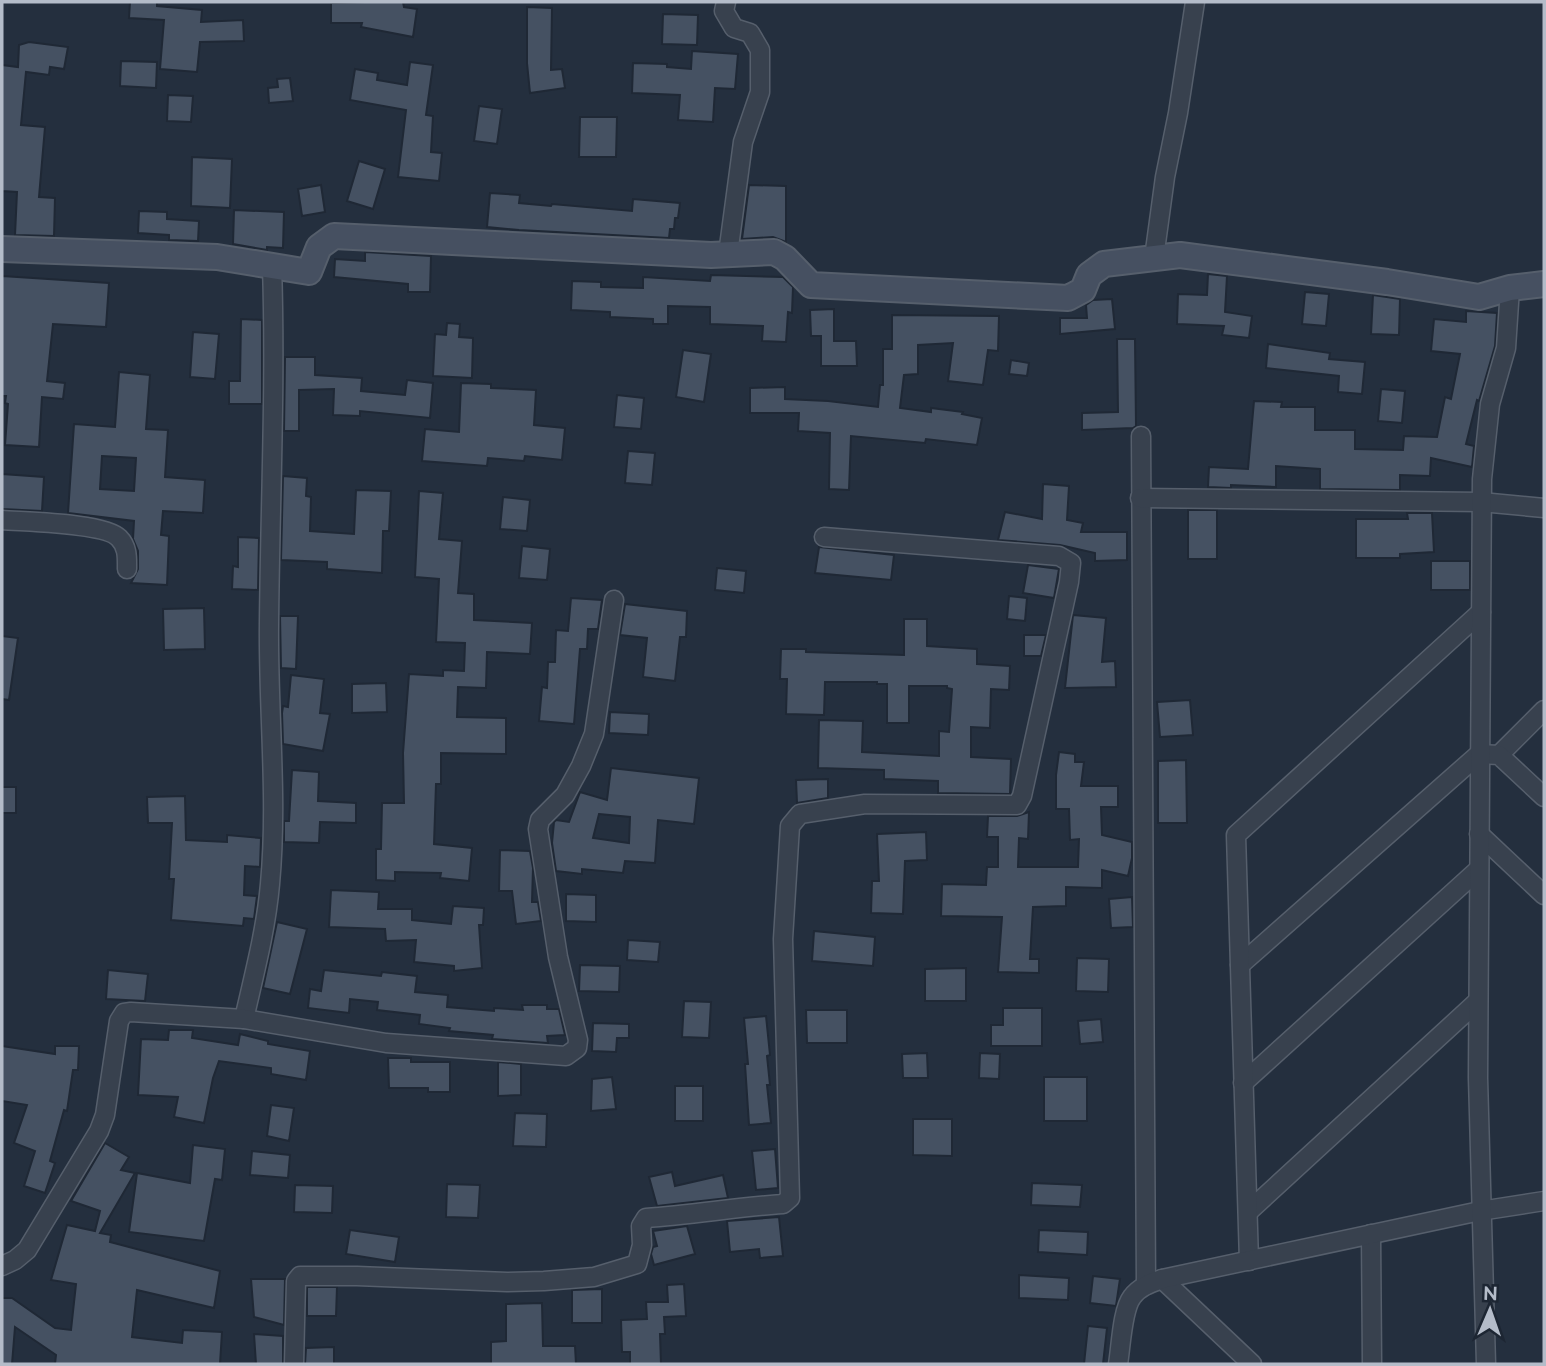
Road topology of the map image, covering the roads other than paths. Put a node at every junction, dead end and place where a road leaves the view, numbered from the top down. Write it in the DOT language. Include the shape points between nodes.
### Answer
graph roads {
  1 [pos="726,2"];
  2 [pos="1195,2"];
  3 [pos="2,249"];
  4 [pos="728,254"];
  5 [pos="1154,258"];
  6 [pos="272,266"];
  7 [pos="1544,284"];
  8 [pos="1510,288"];
  9 [pos="1141,436"];
  10 [pos="1140,498"];
  11 [pos="1481,502"];
  12 [pos="1542,510"];
  13 [pos="2,520"];
  14 [pos="824,537"];
  15 [pos="127,569"];
  16 [pos="614,600"];
  17 [pos="1480,612"];
  18 [pos="1544,710"];
  19 [pos="1479,754"];
  20 [pos="1499,755"];
  21 [pos="1544,797"];
  22 [pos="1479,834"];
  23 [pos="1479,869"];
  24 [pos="1544,895"];
  25 [pos="1240,965"];
  26 [pos="1478,1001"];
  27 [pos="244,1019"];
  28 [pos="1243,1083"];
  29 [pos="1544,1201"];
  30 [pos="1480,1211"];
  31 [pos="1248,1212"];
  32 [pos="1371,1234"];
  33 [pos="1249,1261"];
  34 [pos="2,1266"];
  35 [pos="1154,1282"];
  36 [pos="294,1364"];
  37 [pos="1118,1364"];
  38 [pos="1252,1364"];
  39 [pos="1372,1364"];
  40 [pos="1486,1364"];
  1 -- 4 [label="street" via="724,11 734,28 750,33 760,50 760,92 743,142"];
  2 -- 5 [label="street"];
  3 -- 6 [label="street" via="217,257"];
  4 -- 5 [label="street" via="774,252 811,285 1068,298 1083,289 1089,275 1104,264"];
  4 -- 6 [label="street" via="334,236 319,247 309,272"];
  5 -- 8 [label="street" via="1180,255 1479,297"];
  6 -- 27 [label="street" via="272,869"];
  7 -- 8 [label="street"];
  8 -- 11 [label="street" via="1506,348 1490,404"];
  9 -- 10 [label="street"];
  10 -- 11 [label="street"];
  10 -- 35 [label="street"];
  11 -- 12 [label="street"];
  11 -- 17 [label="street"];
  13 -- 15 [label="street" via="102,529 119,538 127,553"];
  14 -- 36 [label="street" via="1059,556 1071,562 1040,722 1017,805 865,804 800,814 790,826 783,939 790,1198 783,1204 646,1218 640,1226 638,1264 594,1277 507,1282 300,1276 296,1281"];
  16 -- 27 [label="street" via="594,734 565,795 540,820 538,829 577,1048 566,1056 386,1043"];
  17 -- 19 [label="street"];
  17 -- 25 [label="street" via="1236,835"];
  18 -- 20 [label="street"];
  19 -- 20 [label="street"];
  19 -- 22 [label="street"];
  19 -- 25 [label="street"];
  20 -- 21 [label="street"];
  22 -- 23 [label="street"];
  22 -- 24 [label="street"];
  23 -- 26 [label="street"];
  23 -- 28 [label="street"];
  25 -- 28 [label="street"];
  26 -- 30 [label="street"];
  26 -- 31 [label="street"];
  27 -- 34 [label="street" via="131,1012 121,1016 99,1131 27,1250"];
  28 -- 31 [label="street"];
  29 -- 30 [label="street"];
  30 -- 32 [label="street"];
  30 -- 40 [label="street"];
  31 -- 33 [label="street"];
  32 -- 33 [label="street"];
  32 -- 39 [label="street"];
  33 -- 35 [label="street"];
  35 -- 37 [label="street" via="1132,1297"];
  35 -- 38 [label="street"];
}
